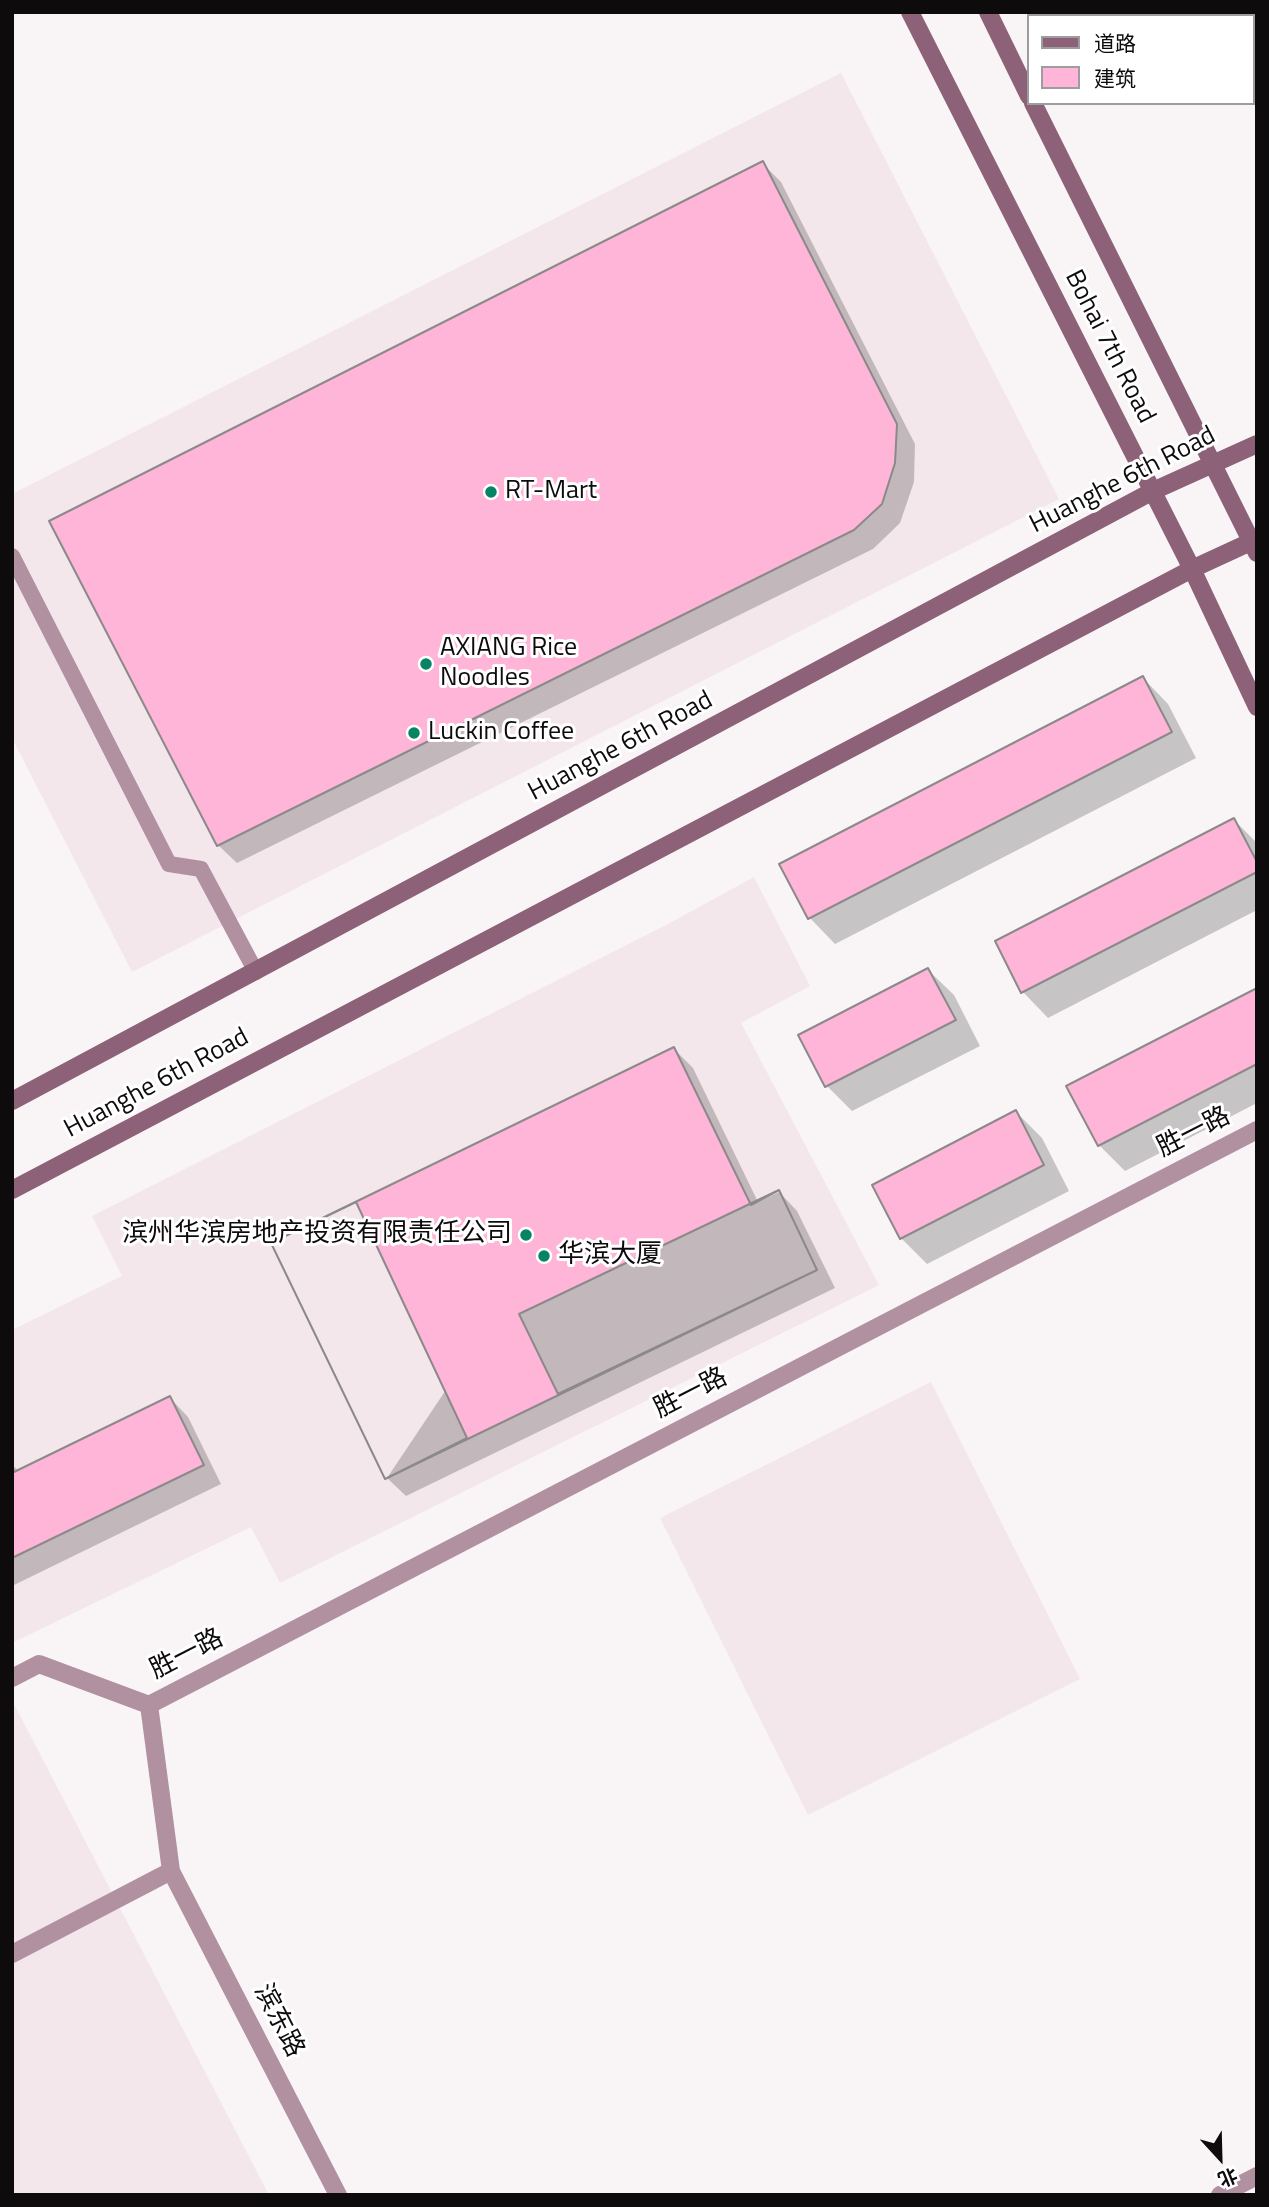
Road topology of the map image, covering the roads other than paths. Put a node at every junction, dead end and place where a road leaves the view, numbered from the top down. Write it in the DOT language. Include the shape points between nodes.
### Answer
graph roads {
  1 [pos="910,12"];
  2 [pos="988,12"];
  3 [pos="1028,94"];
  4 [pos="1034,105"];
  5 [pos="1257,444"];
  6 [pos="1212,466"];
  7 [pos="1153,491"];
  8 [pos="1255,544"];
  9 [pos="12,556"];
  10 [pos="1192,569"];
  11 [pos="1257,707"];
  12 [pos="256,972"];
  13 [pos="12,1101"];
  14 [pos="1257,1130"];
  15 [pos="12,1190"];
  16 [pos="12,1678"];
  17 [pos="149,1705"];
  18 [pos="171,1871"];
  19 [pos="12,1954"];
  20 [pos="1257,2176"];
  21 [pos="338,2195"];
  22 [pos="1220,2195"];
  1 -- 7 [label="main road, Bohai 7th Road"];
  2 -- 3 [label="main road"];
  4 -- 6 [label="main road, Bohai 7th Road"];
  5 -- 6 [label="main road, Huanghe 6th Road"];
  6 -- 7 [label="main road, Huanghe 6th Road"];
  6 -- 8 [label="main road, Bohai 7th Road"];
  7 -- 10 [label="main road, Bohai 7th Road"];
  7 -- 12 [label="main road, Huanghe 6th Road"];
  8 -- 10 [label="main road, Huanghe 6th Road"];
  9 -- 12 [label="lane" via="169,863 201,869"];
  10 -- 11 [label="main road, Bohai 7th Road"];
  10 -- 15 [label="main road, Huanghe 6th Road"];
  12 -- 13 [label="main road, Huanghe 6th Road"];
  14 -- 17 [label="street, 胜一路"];
  16 -- 17 [label="street" via="39,1664"];
  17 -- 18 [label="street, 滨东路"];
  18 -- 19 [label="street"];
  18 -- 21 [label="street, 滨东路"];
  20 -- 22 [label="street"];
}
